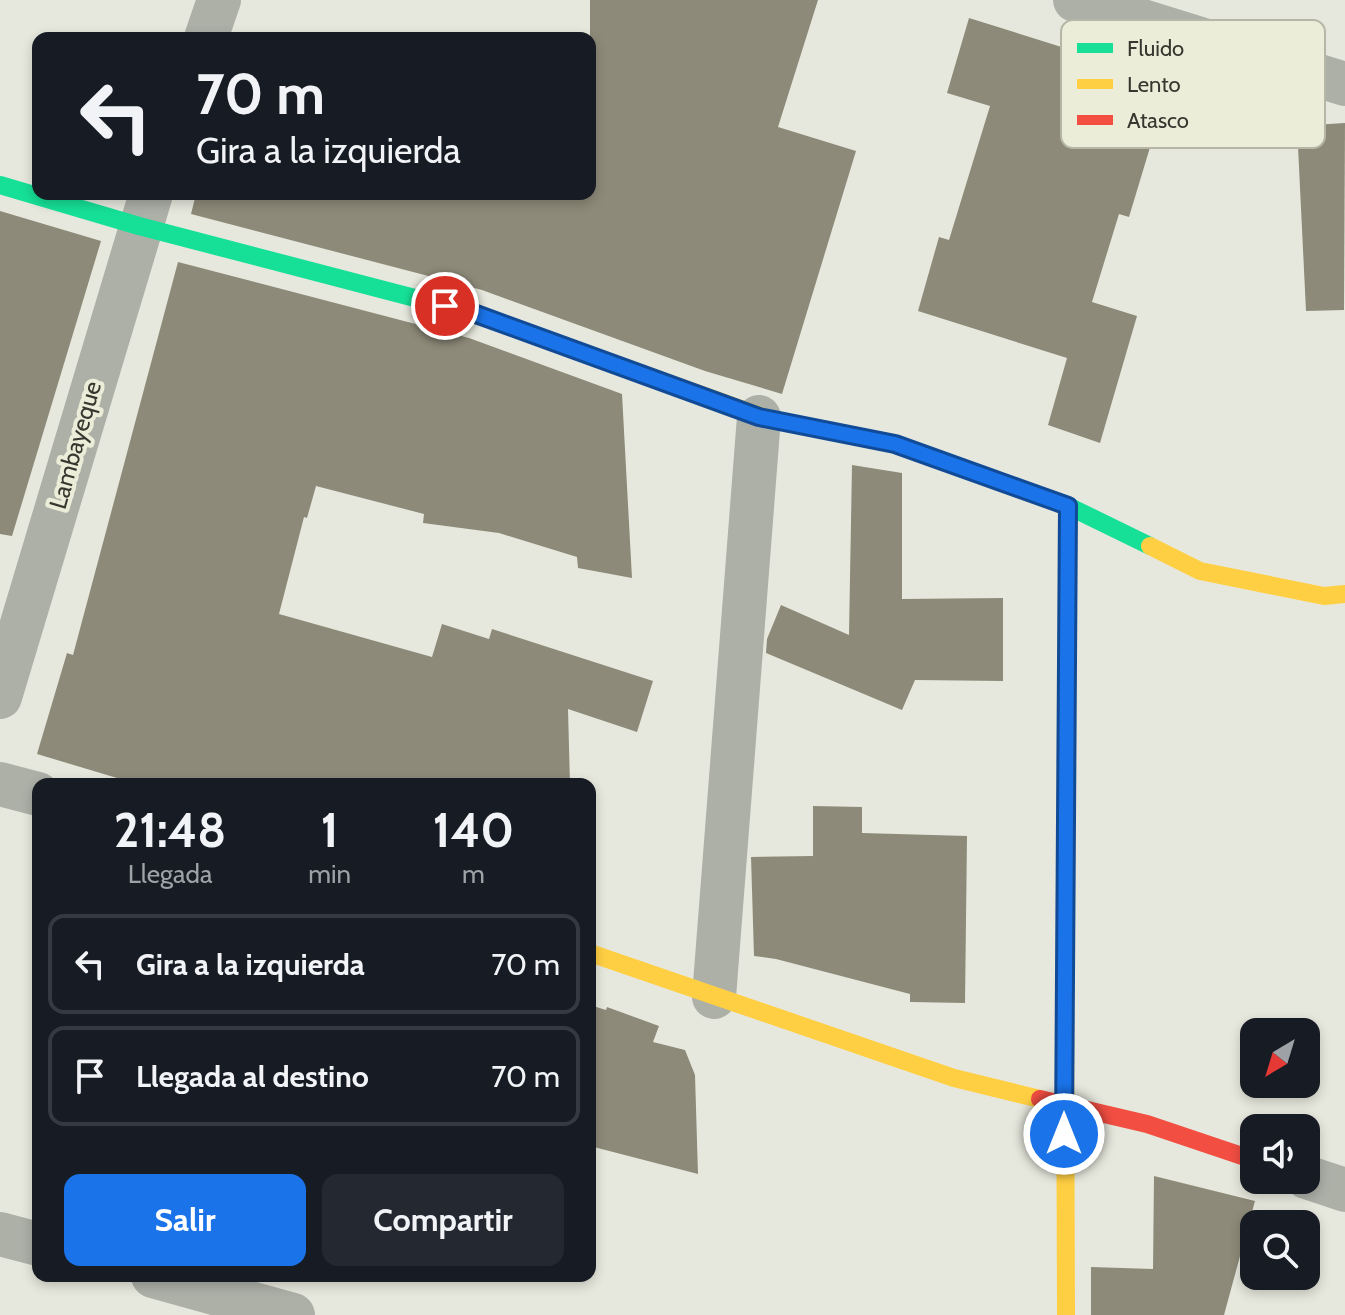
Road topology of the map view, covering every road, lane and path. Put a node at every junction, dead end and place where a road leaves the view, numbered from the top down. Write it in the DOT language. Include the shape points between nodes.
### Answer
graph roads {
  1 [pos="219,0"];
  2 [pos="1075,0"];
  3 [pos="1139,20"];
  4 [pos="208,32"];
  5 [pos="1325,78"];
  6 [pos="1345,84"];
  7 [pos="0,185"];
  8 [pos="32,191"];
  9 [pos="87,200"];
  10 [pos="145,210"];
  11 [pos="759,417"];
  12 [pos="1068,506"];
  13 [pos="1345,594"];
  14 [pos="0,697"];
  15 [pos="0,784"];
  16 [pos="32,792"];
  17 [pos="596,955"];
  18 [pos="714,997"];
  19 [pos="1064,1104"];
  20 [pos="1240,1155"];
  21 [pos="1320,1182"];
  22 [pos="1345,1190"];
  23 [pos="0,1234"];
  24 [pos="32,1242"];
  25 [pos="175,1282"];
  26 [pos="293,1315"];
  27 [pos="1066,1315"];
  1 -- 4 [label="street"];
  2 -- 3 [label="street"];
  5 -- 6 [label="street"];
  7 -- 8 [label="street"];
  9 -- 10 [label="street"];
  10 -- 11 [label="street" via="476,314"];
  10 -- 14 [label="street, Lambayeque"];
  11 -- 12 [label="street" via="895,444"];
  11 -- 18 [label="street"];
  12 -- 13 [label="street" via="1200,571 1324,596"];
  12 -- 19 [label="street"];
  15 -- 16 [label="street"];
  17 -- 18 [label="street"];
  18 -- 19 [label="street" via="954,1078"];
  19 -- 20 [label="street" via="1147,1124"];
  19 -- 27 [label="street"];
  21 -- 22 [label="street"];
  23 -- 24 [label="street"];
  25 -- 26 [label="street"];
}
